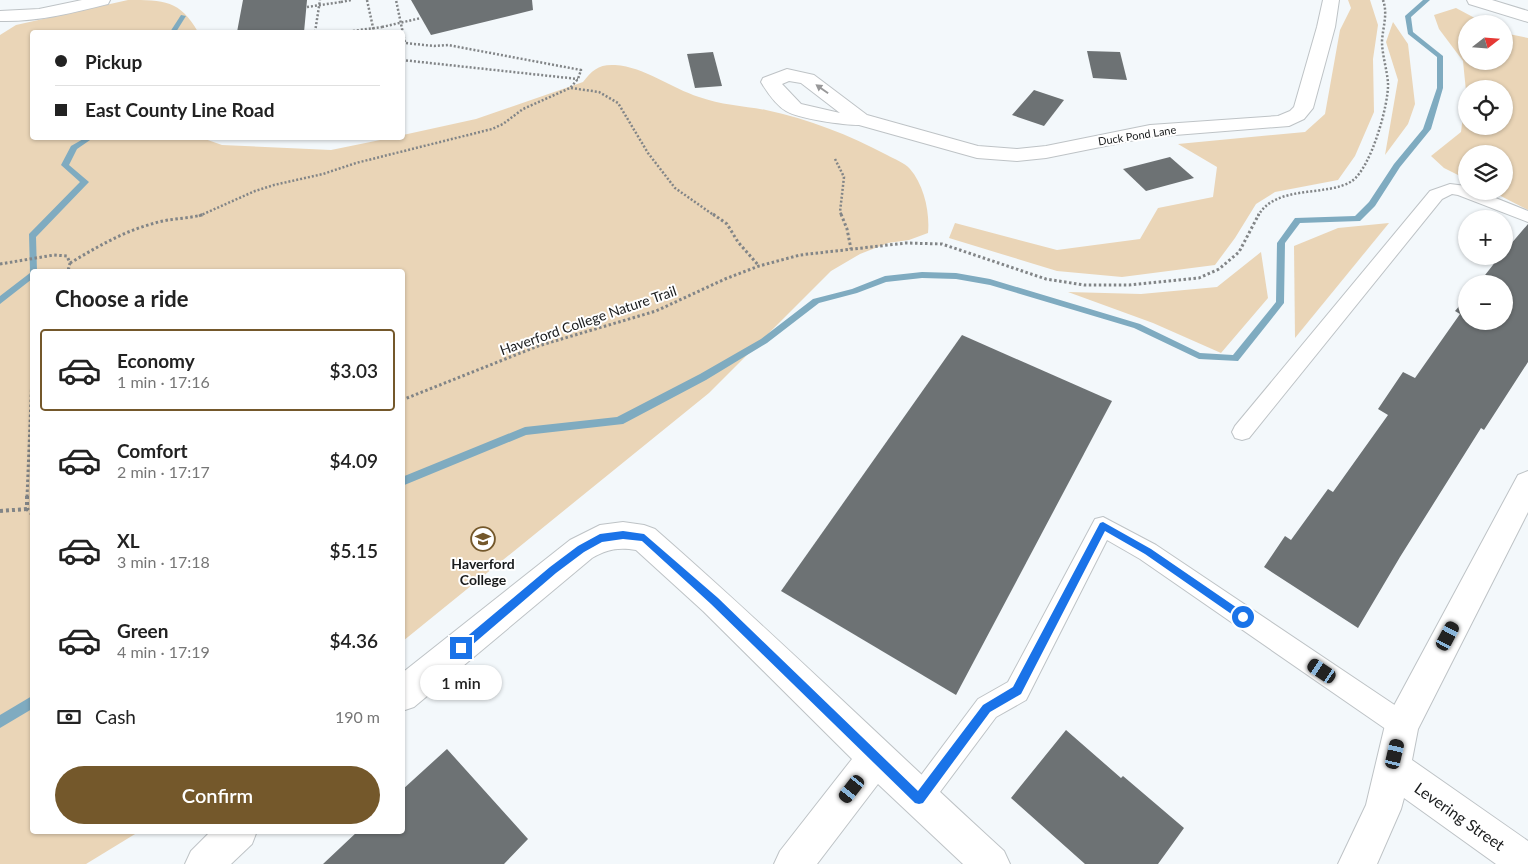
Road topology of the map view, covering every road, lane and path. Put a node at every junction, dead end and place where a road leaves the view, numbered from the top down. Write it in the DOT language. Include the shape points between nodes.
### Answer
graph roads {
  1 [pos="102,0"];
  2 [pos="320,0"];
  3 [pos="348,0"];
  4 [pos="367,0"];
  5 [pos="396,0"];
  6 [pos="1331,0"];
  7 [pos="1383,0"];
  8 [pos="1475,0"];
  9 [pos="307,7"];
  10 [pos="1528,17"];
  11 [pos="2,18"];
  12 [pos="421,18"];
  13 [pos="373,29"];
  14 [pos="315,30"];
  15 [pos="364,30"];
  16 [pos="402,30"];
  17 [pos="405,43"];
  18 [pos="405,60"];
  19 [pos="578,79"];
  20 [pos="570,88"];
  21 [pos="860,119"];
  22 [pos="835,159"];
  23 [pos="1528,217"];
  24 [pos="851,249"];
  25 [pos="70,263"];
  26 [pos="0,264"];
  27 [pos="759,266"];
  28 [pos="68,269"];
  29 [pos="30,389"];
  30 [pos="405,399"];
  31 [pos="1242,432"];
  32 [pos="1528,483"];
  33 [pos="27,509"];
  34 [pos="0,511"];
  35 [pos="30,512"];
  36 [pos="405,693"];
  37 [pos="1402,725"];
  38 [pos="876,758"];
  39 [pos="1392,768"];
  40 [pos="919,799"];
  41 [pos="236,834"];
  42 [pos="204,864"];
  43 [pos="793,864"];
  44 [pos="991,864"];
  45 [pos="1357,864"];
  46 [pos="1528,864"];
  1 -- 11 [label="street" via="60,11"];
  2 -- 14 [label="path"];
  3 -- 9 [label="path, bridge"];
  4 -- 13 [label="path"];
  5 -- 16 [label="path"];
  6 -- 21 [label="street, Duck Pond Lane" via="1303,108 1282,122 1150,130 1046,152 1017,154 977,152"];
  7 -- 24 [label="path, Haverford College Nature Trail" via="1386,9 1382,42 1388,84 1382,119 1364,168 1352,181 1295,193 1261,211 1239,252 1219,270 1175,282 1084,285 1046,279 942,244 906,243"];
  8 -- 10 [label="street"];
  12 -- 13 [label="path, bridge"];
  13 -- 15 [label="path"];
  17 -- 19 [label="path" via="448,45 559,65 581,70"];
  18 -- 19 [label="path"];
  19 -- 20 [label="path"];
  20 -- 25 [label="path" via="523,109 492,129 274,184 204,215 141,226"];
  20 -- 27 [label="path" via="599,92 618,103 648,153 675,188 727,224 742,248"];
  22 -- 24 [label="path" via="844,177 840,212"];
  23 -- 31 [label="lane" via="1461,190 1450,189 1436,195"];
  24 -- 27 [label="path, Haverford College Nature Trail"];
  25 -- 26 [label="path" via="67,256 54,255"];
  25 -- 28 [label="path"];
  27 -- 30 [label="path, Haverford College Nature Trail" via="656,311 538,346"];
  29 -- 33 [label="path"];
  32 -- 37 [label="street"];
  33 -- 34 [label="path"];
  33 -- 35 [label="path"];
  36 -- 38 [label="street" via="581,549 600,538 623,535 644,538"];
  37 -- 39 [label="street"];
  37 -- 40 [label="lane" via="1148,552 1103,526 1017,690 987,708"];
  38 -- 40 [label="street"];
  38 -- 43 [label="street"];
  39 -- 45 [label="street" via="1383,809"];
  39 -- 46 [label="street, Levering Street"];
  40 -- 44 [label="street"];
  41 -- 42 [label="street"];
}
